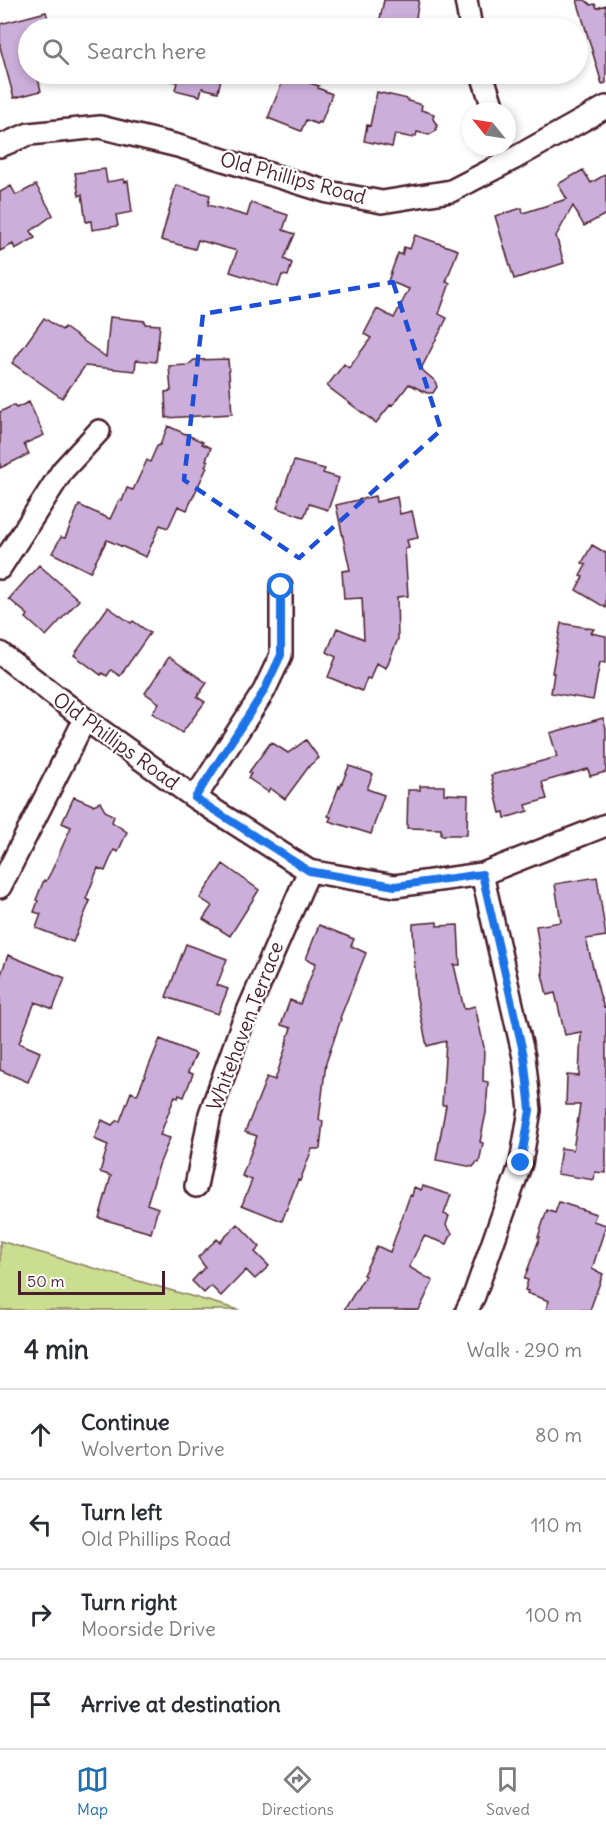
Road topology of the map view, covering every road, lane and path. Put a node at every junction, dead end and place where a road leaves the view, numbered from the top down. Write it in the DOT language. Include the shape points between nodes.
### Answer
graph roads {
  1 [pos="466,0"];
  2 [pos="469,18"];
  3 [pos="485,84"];
  4 [pos="491,102"];
  5 [pos="606,107"];
  6 [pos="0,146"];
  7 [pos="516,149"];
  8 [pos="504,156"];
  9 [pos="99,431"];
  10 [pos="0,568"];
  11 [pos="281,587"];
  12 [pos="0,653"];
  13 [pos="85,719"];
  14 [pos="195,798"];
  15 [pos="606,825"];
  16 [pos="309,871"];
  17 [pos="482,874"];
  18 [pos="0,887"];
  19 [pos="196,1186"];
  20 [pos="467,1310"];
  1 -- 2 [label="street"];
  3 -- 4 [label="street"];
  5 -- 7 [label="street, Old Phillips Road"];
  6 -- 8 [label="street, Old Phillips Road" via="29,134 100,127 178,146 328,192 382,202 451,191"];
  9 -- 10 [label="street" via="63,470"];
  11 -- 14 [label="street" via="281,655 264,691"];
  12 -- 13 [label="street, Old Phillips Road"];
  13 -- 14 [label="street, Old Phillips Road"];
  13 -- 18 [label="street"];
  14 -- 16 [label="street, Old Phillips Road"];
  15 -- 17 [label="street, Old Phillips Road"];
  16 -- 17 [label="street, Old Phillips Road" via="395,886"];
  16 -- 19 [label="street, Whitehaven Terrace" via="241,1027 210,1114"];
  17 -- 20 [label="street" via="524,1056 530,1110 521,1163"];
}
